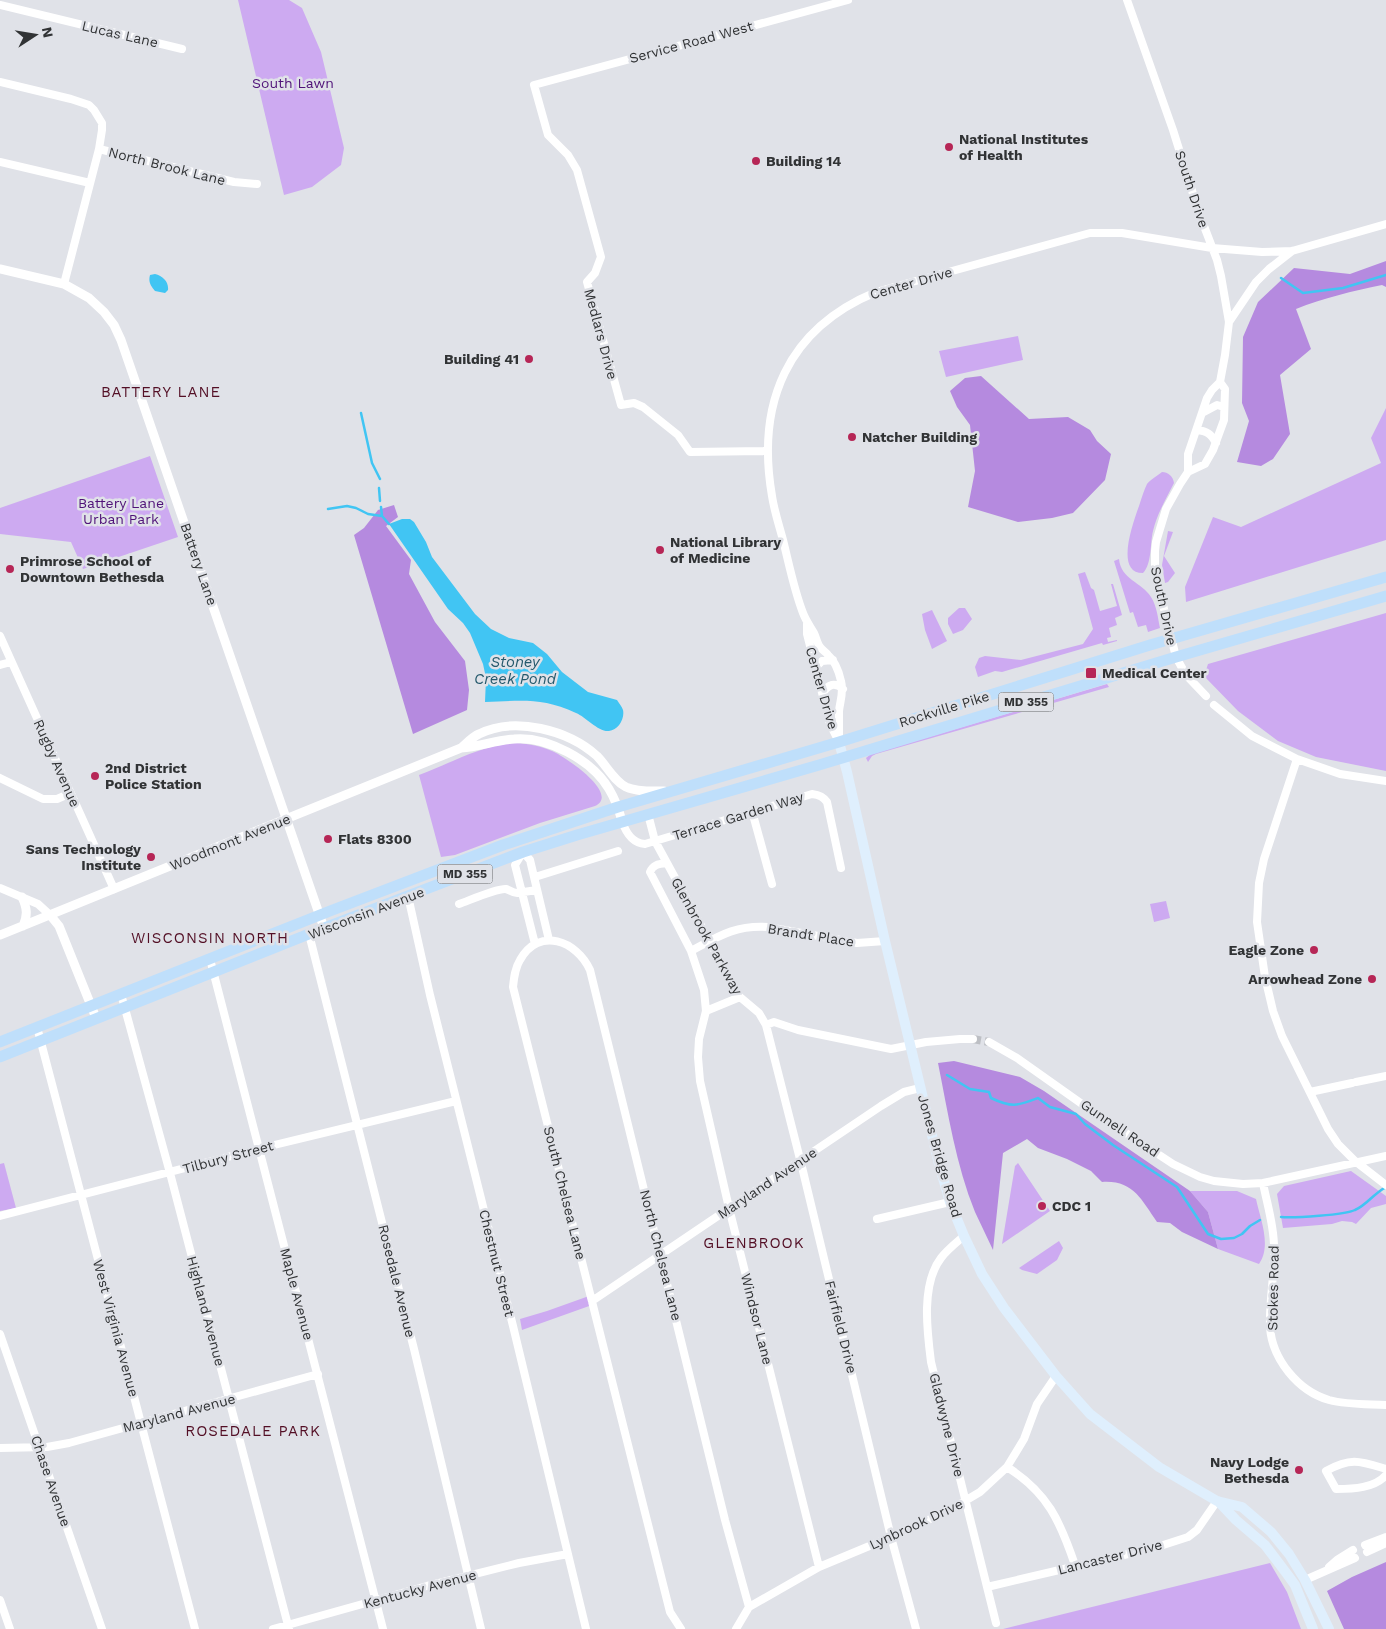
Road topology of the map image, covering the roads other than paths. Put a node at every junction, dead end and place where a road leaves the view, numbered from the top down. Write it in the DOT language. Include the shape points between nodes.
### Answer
graph roads {
  1 [pos="848,0"];
  2 [pos="1127,0"];
  3 [pos="0,5"];
  4 [pos="182,49"];
  5 [pos="0,82"];
  6 [pos="534,85"];
  7 [pos="99,149"];
  8 [pos="0,162"];
  9 [pos="90,183"];
  10 [pos="257,184"];
  11 [pos="1386,224"];
  12 [pos="1212,248"];
  13 [pos="1292,252"];
  14 [pos="0,269"];
  15 [pos="64,284"];
  16 [pos="1229,322"];
  17 [pos="1220,382"];
  18 [pos="1224,407"];
  19 [pos="1202,413"];
  20 [pos="1197,430"];
  21 [pos="1216,442"];
  22 [pos="768,451"];
  23 [pos="1188,472"];
  24 [pos="1386,577"];
  25 [pos="1386,596"];
  26 [pos="807,624"];
  27 [pos="0,636"];
  28 [pos="1170,639"];
  29 [pos="1176,657"];
  30 [pos="833,660"];
  31 [pos="11,662"];
  32 [pos="0,665"];
  33 [pos="816,667"];
  34 [pos="843,689"];
  35 [pos="823,693"];
  36 [pos="1206,696"];
  37 [pos="1214,705"];
  38 [pos="839,742"];
  39 [pos="461,748"];
  40 [pos="843,758"];
  41 [pos="1297,759"];
  42 [pos="0,778"];
  43 [pos="1386,781"];
  44 [pos="677,790"];
  45 [pos="71,793"];
  46 [pos="618,808"];
  47 [pos="752,811"];
  48 [pos="648,814"];
  49 [pos="287,819"];
  50 [pos="622,821"];
  51 [pos="519,840"];
  52 [pos="655,841"];
  53 [pos="618,851"];
  54 [pos="522,852"];
  55 [pos="666,863"];
  56 [pos="841,868"];
  57 [pos="535,877"];
  58 [pos="404,883"];
  59 [pos="772,884"];
  60 [pos="0,888"];
  61 [pos="114,889"];
  62 [pos="538,890"];
  63 [pos="523,893"];
  64 [pos="408,896"];
  65 [pos="22,897"];
  66 [pos="459,904"];
  67 [pos="50,915"];
  68 [pos="320,915"];
  69 [pos="23,926"];
  70 [pos="324,928"];
  71 [pos="309,934"];
  72 [pos="0,935"];
  73 [pos="549,940"];
  74 [pos="710,941"];
  75 [pos="885,941"];
  76 [pos="535,944"];
  77 [pos="691,951"];
  78 [pos="210,960"];
  79 [pos="213,973"];
  80 [pos="121,994"];
  81 [pos="740,996"];
  82 [pos="91,1006"];
  83 [pos="125,1007"];
  84 [pos="706,1011"];
  85 [pos="96,1018"];
  86 [pos="766,1025"];
  87 [pos="37,1027"];
  88 [pos="973,1039"];
  89 [pos="40,1040"];
  90 [pos="0,1042"];
  91 [pos="989,1042"];
  92 [pos="911,1046"];
  93 [pos="0,1056"];
  94 [pos="1386,1076"];
  95 [pos="920,1088"];
  96 [pos="1310,1092"];
  97 [pos="456,1101"];
  98 [pos="357,1125"];
  99 [pos="258,1149"];
  100 [pos="1386,1156"];
  101 [pos="800,1159"];
  102 [pos="170,1173"];
  103 [pos="1263,1183"];
  104 [pos="1386,1185"];
  105 [pos="81,1194"];
  106 [pos="950,1202"];
  107 [pos="729,1208"];
  108 [pos="0,1216"];
  109 [pos="877,1219"];
  110 [pos="964,1236"];
  111 [pos="660,1254"];
  112 [pos="592,1301"];
  113 [pos="0,1334"];
  114 [pos="318,1374"];
  115 [pos="1056,1376"];
  116 [pos="229,1399"];
  117 [pos="1386,1404"];
  118 [pos="141,1422"];
  119 [pos="0,1448"];
  120 [pos="39,1448"];
  121 [pos="1007,1467"];
  122 [pos="1386,1469"];
  123 [pos="1386,1475"];
  124 [pos="966,1501"];
  125 [pos="1217,1501"];
  126 [pos="891,1537"];
  127 [pos="1386,1537"];
  128 [pos="1386,1543"];
  129 [pos="568,1554"];
  130 [pos="1354,1554"];
  131 [pos="1075,1565"];
  132 [pos="819,1567"];
  133 [pos="468,1576"];
  134 [pos="1305,1580"];
  135 [pos="1295,1585"];
  136 [pos="987,1588"];
  137 [pos="0,1600"];
  138 [pos="376,1601"];
  139 [pos="749,1607"];
  140 [pos="996,1623"];
  141 [pos="288,1627"];
  142 [pos="10,1629"];
  143 [pos="102,1629"];
  144 [pos="195,1629"];
  145 [pos="273,1629"];
  146 [pos="383,1629"];
  147 [pos="481,1629"];
  148 [pos="586,1629"];
  149 [pos="681,1629"];
  150 [pos="736,1629"];
  151 [pos="916,1629"];
  152 [pos="1313,1629"];
  153 [pos="1329,1629"];
  1 -- 6 [label="street, Service Road West"];
  2 -- 12 [label="street, South Drive"];
  3 -- 4 [label="street, Lucas Lane"];
  5 -- 7 [label="street, North Brook Lane" via="89,105 102,123"];
  6 -- 22 [label="street, Medlars Drive" via="548,135 568,155 577,170 602,256 587,282 620,405 634,403 643,407 678,435 690,452"];
  7 -- 9 [label="street"];
  7 -- 10 [label="street, North Brook Lane" via="234,182"];
  8 -- 9 [label="street"];
  9 -- 15 [label="street"];
  11 -- 13 [label="street, Center Drive"];
  12 -- 13 [label="street, Center Drive"];
  12 -- 16 [label="street, South Drive" via="1221,276"];
  12 -- 22 [label="street, Center Drive" via="1122,233 1090,234 861,298 821,324 794,356 773,404"];
  13 -- 16 [label="street, Center Drive" via="1256,282"];
  14 -- 15 [label="street, Battery Lane"];
  15 -- 49 [label="street, Battery Lane" via="89,298 104,312 121,340"];
  16 -- 17 [label="street, South Drive"];
  17 -- 18 [label="street, South Drive" via="1225,389"];
  17 -- 19 [label="street, South Drive" via="1207,398"];
  18 -- 19 [label="street" via="1216,405"];
  18 -- 21 [label="street, South Drive" via="1224,420"];
  19 -- 20 [label="street, South Drive"];
  20 -- 21 [label="street" via="1205,431"];
  20 -- 23 [label="street, South Drive" via="1188,454"];
  21 -- 23 [label="street, South Drive" via="1206,464"];
  22 -- 26 [label="street, Center Drive" via="772,497"];
  23 -- 28 [label="street, South Drive" via="1166,509 1155,551 1155,574"];
  24 -- 28 [label="main road, Rockville Pike / MD 355"];
  25 -- 29 [label="main road, Rockville Pike / MD 355"];
  26 -- 30 [label="street, Center Drive" via="819,646"];
  26 -- 33 [label="street, Center Drive" via="806,634"];
  27 -- 31 [label="street, Rugby Avenue"];
  28 -- 29 [label="street, South Drive"];
  28 -- 38 [label="main road, Rockville Pike / MD 355"];
  29 -- 36 [label="street, South Drive" via="1186,675"];
  29 -- 40 [label="main road, Rockville Pike / MD 355"];
  30 -- 33 [label="street" via="822,661"];
  30 -- 34 [label="street, Center Drive"];
  31 -- 32 [label="street"];
  31 -- 45 [label="street, Rugby Avenue"];
  33 -- 35 [label="street, Center Drive"];
  34 -- 35 [label="street" via="834,684"];
  34 -- 38 [label="street, Center Drive"];
  35 -- 38 [label="street, Center Drive" via="830,724"];
  37 -- 41 [label="street" via="1252,736"];
  38 -- 40 [label="main road, Jones Bridge Road"];
  38 -- 44 [label="main road, Rockville Pike / MD 355"];
  39 -- 44 [label="street, Woodmont Avenue" via="477,734 486,731 520,726 538,728 581,744 625,786 643,791"];
  39 -- 46 [label="street, Woodmont Avenue" via="515,738 538,740 555,746 595,771"];
  39 -- 49 [label="street, Woodmont Avenue"];
  40 -- 48 [label="main road, Rockville Pike / MD 355"];
  40 -- 75 [label="main road, Jones Bridge Road"];
  41 -- 43 [label="street" via="1340,774"];
  41 -- 96 [label="street" via="1264,858 1257,922 1273,1012"];
  42 -- 45 [label="street" via="43,799"];
  44 -- 46 [label="main road, Rockville Pike / MD 355"];
  45 -- 61 [label="street, Rugby Avenue"];
  46 -- 50 [label="street, Woodmont Avenue"];
  46 -- 51 [label="main road, Wisconsin Avenue / MD 355"];
  47 -- 52 [label="street, Terrace Garden Way"];
  47 -- 56 [label="street, Terrace Garden Way" via="812,794 822,796 827,802"];
  47 -- 59 [label="street"];
  48 -- 50 [label="main road, Rockville Pike / MD 355"];
  48 -- 52 [label="street, Glenbrook Parkway"];
  49 -- 61 [label="street, Woodmont Avenue"];
  49 -- 68 [label="street, Battery Lane"];
  50 -- 52 [label="street" via="638,844"];
  50 -- 54 [label="main road, Wisconsin Avenue / MD 355"];
  51 -- 54 [label="main road"];
  51 -- 58 [label="main road, Wisconsin Avenue / MD 355"];
  52 -- 55 [label="street, Glenbrook Parkway"];
  53 -- 57 [label="street"];
  54 -- 57 [label="street" via="530,860"];
  54 -- 63 [label="street" via="516,865"];
  54 -- 64 [label="main road, Wisconsin Avenue / MD 355"];
  55 -- 74 [label="street, Glenbrook Parkway"];
  55 -- 77 [label="street, Windsor Lane" via="656,865 650,872"];
  57 -- 62 [label="street"];
  58 -- 64 [label="main road"];
  58 -- 68 [label="main road, Wisconsin Avenue / MD 355"];
  60 -- 65 [label="street"];
  61 -- 67 [label="street, Woodmont Avenue"];
  62 -- 63 [label="street"];
  62 -- 73 [label="street"];
  63 -- 66 [label="street" via="514,894 506,889"];
  63 -- 76 [label="street"];
  64 -- 70 [label="main road, Wisconsin Avenue / MD 355"];
  64 -- 97 [label="street, Chestnut Street"];
  65 -- 67 [label="street" via="38,904"];
  65 -- 69 [label="street" via="27,917"];
  67 -- 69 [label="street, Woodmont Avenue"];
  67 -- 82 [label="street" via="59,926"];
  68 -- 70 [label="street, Battery Lane"];
  68 -- 78 [label="main road, Wisconsin Avenue / MD 355"];
  69 -- 72 [label="street, Woodmont Avenue"];
  70 -- 71 [label="main road, Wisconsin Avenue / MD 355"];
  71 -- 79 [label="main road, Wisconsin Avenue / MD 355"];
  71 -- 98 [label="street, Rosedale Avenue"];
  73 -- 76 [label="street"];
  73 -- 111 [label="street, North Chelsea Lane" via="575,949 590,970"];
  74 -- 75 [label="street, Brandt Place" via="735,929 757,926 857,943"];
  74 -- 77 [label="street"];
  74 -- 81 [label="street, Glenbrook Parkway"];
  75 -- 92 [label="main road, Jones Bridge Road"];
  76 -- 112 [label="street, South Chelsea Lane" via="520,959 514,986"];
  77 -- 84 [label="street, Windsor Lane" via="704,990"];
  78 -- 79 [label="street, Maple Avenue"];
  78 -- 80 [label="main road, Wisconsin Avenue / MD 355"];
  79 -- 83 [label="main road, Wisconsin Avenue / MD 355"];
  79 -- 99 [label="street, Maple Avenue"];
  80 -- 82 [label="main road, Wisconsin Avenue / MD 355"];
  80 -- 83 [label="street, Highland Avenue"];
  81 -- 84 [label="street"];
  81 -- 86 [label="street, Glenbrook Parkway"];
  82 -- 85 [label="street"];
  82 -- 87 [label="main road, Wisconsin Avenue / MD 355"];
  83 -- 85 [label="main road, Wisconsin Avenue / MD 355"];
  83 -- 102 [label="street, Highland Avenue"];
  84 -- 107 [label="street, Windsor Lane" via="698,1073"];
  85 -- 89 [label="main road, Wisconsin Avenue / MD 355"];
  86 -- 92 [label="street" via="774,1022 891,1049"];
  86 -- 101 [label="street, Fairfield Drive"];
  87 -- 89 [label="street, West Virginia Avenue"];
  87 -- 90 [label="main road, Wisconsin Avenue / MD 355"];
  88 -- 92 [label="street"];
  89 -- 93 [label="main road, Wisconsin Avenue / MD 355"];
  89 -- 105 [label="street, West Virginia Avenue"];
  91 -- 103 [label="street, Gunnell Road" via="1180,1168 1214,1181"];
  92 -- 95 [label="main road, Jones Bridge Road"];
  94 -- 96 [label="street"];
  95 -- 101 [label="street, Maryland Avenue" via="896,1097"];
  95 -- 106 [label="main road, Jones Bridge Road"];
  96 -- 104 [label="street" via="1338,1144"];
  97 -- 98 [label="street, Tilbury Street"];
  97 -- 129 [label="street, Chestnut Street"];
  98 -- 99 [label="street, Tilbury Street"];
  98 -- 133 [label="street, Rosedale Avenue"];
  99 -- 102 [label="street, Tilbury Street"];
  99 -- 114 [label="street, Maple Avenue"];
  100 -- 103 [label="street, Gunnell Road"];
  101 -- 107 [label="street, Maryland Avenue"];
  101 -- 126 [label="street, Fairfield Drive"];
  102 -- 105 [label="street, Tilbury Street"];
  102 -- 116 [label="street, Highland Avenue"];
  103 -- 117 [label="street, Stokes Road" via="1274,1246 1271,1333 1282,1363 1302,1385 1325,1398 1347,1404"];
  105 -- 108 [label="street, Tilbury Street"];
  105 -- 118 [label="street, West Virginia Avenue"];
  106 -- 109 [label="street"];
  106 -- 110 [label="main road, Jones Bridge Road"];
  107 -- 111 [label="street, Maryland Avenue"];
  107 -- 132 [label="street, Windsor Lane"];
  110 -- 115 [label="main road, Jones Bridge Road" via="982,1274 1004,1308"];
  110 -- 124 [label="street, Gladwyne Drive" via="940,1259 934,1272 927,1326 931,1362"];
  111 -- 112 [label="street, Maryland Avenue"];
  111 -- 139 [label="street, North Chelsea Lane"];
  112 -- 149 [label="street, South Chelsea Lane" via="670,1612"];
  113 -- 120 [label="street, Chase Avenue"];
  114 -- 116 [label="street, Maryland Avenue"];
  114 -- 138 [label="street, Maple Avenue"];
  115 -- 121 [label="street, Lynbrook Drive" via="1037,1404 1024,1439"];
  115 -- 125 [label="main road, Jones Bridge Road" via="1090,1414 1125,1442 1159,1467"];
  116 -- 118 [label="street, Maryland Avenue"];
  116 -- 141 [label="street, Highland Avenue"];
  118 -- 120 [label="street, Maryland Avenue" via="69,1443"];
  118 -- 144 [label="street, West Virginia Avenue"];
  119 -- 120 [label="street, Maryland Avenue"];
  120 -- 143 [label="street, Chase Avenue"];
  121 -- 124 [label="street, Lynbrook Drive"];
  121 -- 131 [label="street" via="1025,1478 1047,1503 1063,1531"];
  122 -- 123 [label="street" via="1354,1461 1326,1471 1336,1489 1375,1485"];
  124 -- 126 [label="street, Lynbrook Drive"];
  124 -- 136 [label="street, Gladwyne Drive"];
  125 -- 131 [label="street, Lancaster Drive" via="1197,1530 1188,1537"];
  125 -- 134 [label="main road, Jones Bridge Road" via="1242,1507 1271,1532"];
  125 -- 135 [label="main road, Jones Bridge Road" via="1265,1545"];
  126 -- 132 [label="street, Lynbrook Drive"];
  126 -- 151 [label="street, Fairfield Drive"];
  127 -- 128 [label="street" via="1366,1548"];
  129 -- 133 [label="street, Kentucky Avenue"];
  129 -- 148 [label="street, Chestnut Street"];
  130 -- 134 [label="street"];
  131 -- 136 [label="street, Lancaster Drive"];
  132 -- 139 [label="street, Lynbrook Drive"];
  133 -- 138 [label="street, Kentucky Avenue"];
  133 -- 147 [label="street, Rosedale Avenue"];
  134 -- 135 [label="main road"];
  134 -- 153 [label="main road, Jones Bridge Road"];
  135 -- 152 [label="main road, Jones Bridge Road"];
  136 -- 140 [label="street, Gladwyne Drive"];
  137 -- 142 [label="street"];
  138 -- 141 [label="street, Kentucky Avenue"];
  138 -- 146 [label="street, Maple Avenue"];
  139 -- 150 [label="street, Lynbrook Drive"];
  141 -- 145 [label="street, Kentucky Avenue"];
}
